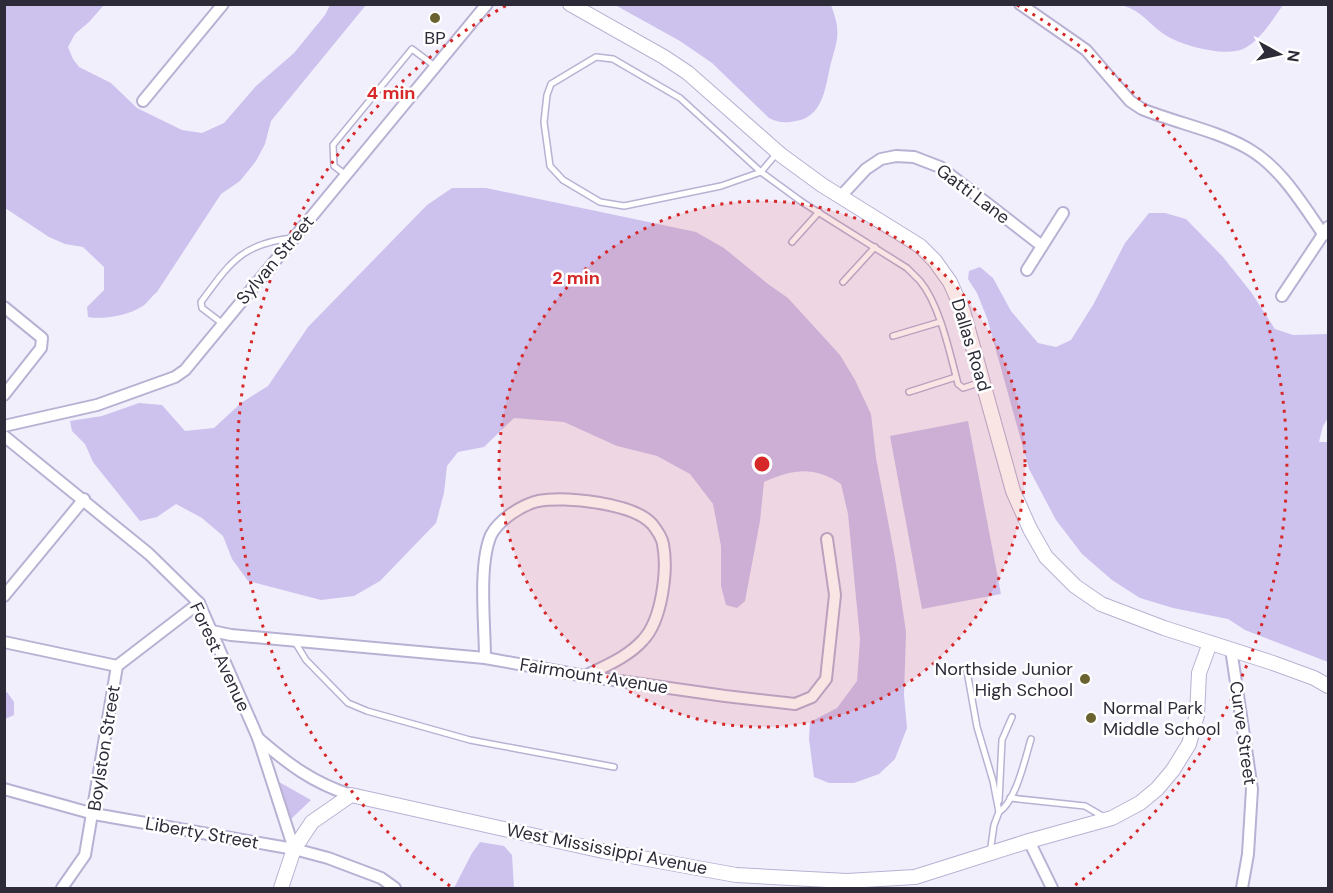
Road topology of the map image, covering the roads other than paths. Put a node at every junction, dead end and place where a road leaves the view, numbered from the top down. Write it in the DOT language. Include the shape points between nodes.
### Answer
graph roads {
  1 [pos="223,4"];
  2 [pos="488,4"];
  3 [pos="570,4"];
  4 [pos="1020,4"];
  5 [pos="436,67"];
  6 [pos="143,101"];
  7 [pos="778,152"];
  8 [pos="761,172"];
  9 [pos="346,176"];
  10 [pos="841,196"];
  11 [pos="819,212"];
  12 [pos="1063,213"];
  13 [pos="1326,231"];
  14 [pos="294,238"];
  15 [pos="792,242"];
  16 [pos="1042,246"];
  17 [pos="875,247"];
  18 [pos="1027,270"];
  19 [pos="843,282"];
  20 [pos="1282,296"];
  21 [pos="4,307"];
  22 [pos="940,322"];
  23 [pos="223,324"];
  24 [pos="893,336"];
  25 [pos="956,377"];
  26 [pos="983,382"];
  27 [pos="909,392"];
  28 [pos="4,395"];
  29 [pos="4,426"];
  30 [pos="4,436"];
  31 [pos="84,499"];
  32 [pos="827,539"];
  33 [pos="4,596"];
  34 [pos="199,603"];
  35 [pos="212,632"];
  36 [pos="294,641"];
  37 [pos="4,642"];
  38 [pos="1210,643"];
  39 [pos="1231,650"];
  40 [pos="485,658"];
  41 [pos="117,666"];
  42 [pos="967,670"];
  43 [pos="585,676"];
  44 [pos="1329,686"];
  45 [pos="1012,717"];
  46 [pos="258,738"];
  47 [pos="1031,740"];
  48 [pos="614,767"];
  49 [pos="4,789"];
  50 [pos="351,795"];
  51 [pos="1010,798"];
  52 [pos="999,812"];
  53 [pos="94,814"];
  54 [pos="1107,819"];
  55 [pos="1029,841"];
  56 [pos="294,849"];
  57 [pos="990,853"];
  58 [pos="914,883"];
  59 [pos="62,888"];
  60 [pos="281,888"];
  61 [pos="396,888"];
  62 [pos="905,888"];
  63 [pos="1052,888"];
  64 [pos="1242,888"];
  1 -- 6 [label="street"];
  2 -- 5 [label="street, Sylvan Street"];
  3 -- 7 [label="street, Dallas Road" via="688,73"];
  4 -- 13 [label="street" via="1086,50 1130,101 1142,109 1247,148 1290,187"];
  5 -- 9 [label="street, Sylvan Street"];
  5 -- 9 [label="lane" via="412,49 390,75 333,145 334,165"];
  7 -- 8 [label="lane"];
  7 -- 10 [label="street, Dallas Road"];
  8 -- 8 [label="lane" via="680,98 613,59 596,57 551,84 547,94 544,122 550,166 563,180 600,202 624,206 721,186"];
  8 -- 11 [label="lane"];
  9 -- 14 [label="street, Sylvan Street"];
  10 -- 16 [label="street, Gatti Lane" via="881,159 914,157 940,167"];
  10 -- 26 [label="street, Dallas Road" via="920,246 935,261 963,311"];
  11 -- 15 [label="lane"];
  11 -- 17 [label="lane"];
  12 -- 16 [label="street"];
  13 -- 20 [label="street"];
  14 -- 23 [label="street, Sylvan Street"];
  14 -- 23 [label="lane" via="275,240 240,254 229,264 201,302 202,308"];
  16 -- 18 [label="street"];
  17 -- 19 [label="lane"];
  17 -- 22 [label="lane" via="920,281"];
  21 -- 28 [label="street" via="42,338 41,348"];
  22 -- 24 [label="lane"];
  22 -- 25 [label="lane"];
  23 -- 29 [label="street, Sylvan Street" via="175,377 97,405"];
  25 -- 26 [label="lane" via="963,388"];
  25 -- 27 [label="lane"];
  26 -- 38 [label="street, Dallas Road" via="1013,491 1046,557 1075,586 1101,603"];
  30 -- 31 [label="street, Forest Avenue"];
  31 -- 33 [label="street"];
  31 -- 34 [label="street, Forest Avenue"];
  32 -- 43 [label="street, Fairmount Avenue" via="835,595 826,679 812,697 795,704"];
  34 -- 35 [label="street, Forest Avenue"];
  34 -- 41 [label="street, Boylston Street"];
  35 -- 36 [label="street, Fairmount Avenue"];
  35 -- 46 [label="street, Forest Avenue"];
  36 -- 40 [label="street, Fairmount Avenue"];
  36 -- 48 [label="lane" via="306,660 348,703 368,711 470,740"];
  37 -- 41 [label="street"];
  38 -- 39 [label="street, Dallas Road"];
  38 -- 54 [label="street, West Mississippi Avenue" via="1199,674 1197,715 1189,744 1157,789 1140,803"];
  39 -- 44 [label="street, Dallas Road"];
  39 -- 64 [label="street, Curve Street" via="1252,789"];
  40 -- 43 [label="street, Fairmount Avenue"];
  40 -- 43 [label="street" via="484,565 492,534 511,512 537,501 602,504 638,513 651,524 663,542 664,573 657,613 643,641"];
  41 -- 53 [label="street, Boylston Street"];
  42 -- 52 [label="lane"];
  45 -- 52 [label="lane" via="1002,740"];
  46 -- 50 [label="street, West Mississippi Avenue" via="301,772"];
  46 -- 56 [label="street, Forest Avenue"];
  47 -- 51 [label="lane"];
  49 -- 53 [label="street, Liberty Street"];
  50 -- 56 [label="street" via="312,822"];
  50 -- 58 [label="street, West Mississippi Avenue" via="603,851 736,875"];
  51 -- 52 [label="lane"];
  51 -- 54 [label="lane" via="1085,806"];
  52 -- 57 [label="lane"];
  53 -- 56 [label="street, Liberty Street"];
  53 -- 59 [label="street, Boylston Street" via="85,855"];
  54 -- 55 [label="street, West Mississippi Avenue"];
  55 -- 57 [label="street, West Mississippi Avenue"];
  55 -- 63 [label="street"];
  56 -- 60 [label="street"];
  56 -- 61 [label="street, Liberty Street" via="381,878"];
  57 -- 58 [label="street, West Mississippi Avenue"];
  58 -- 62 [label="street"];
}
